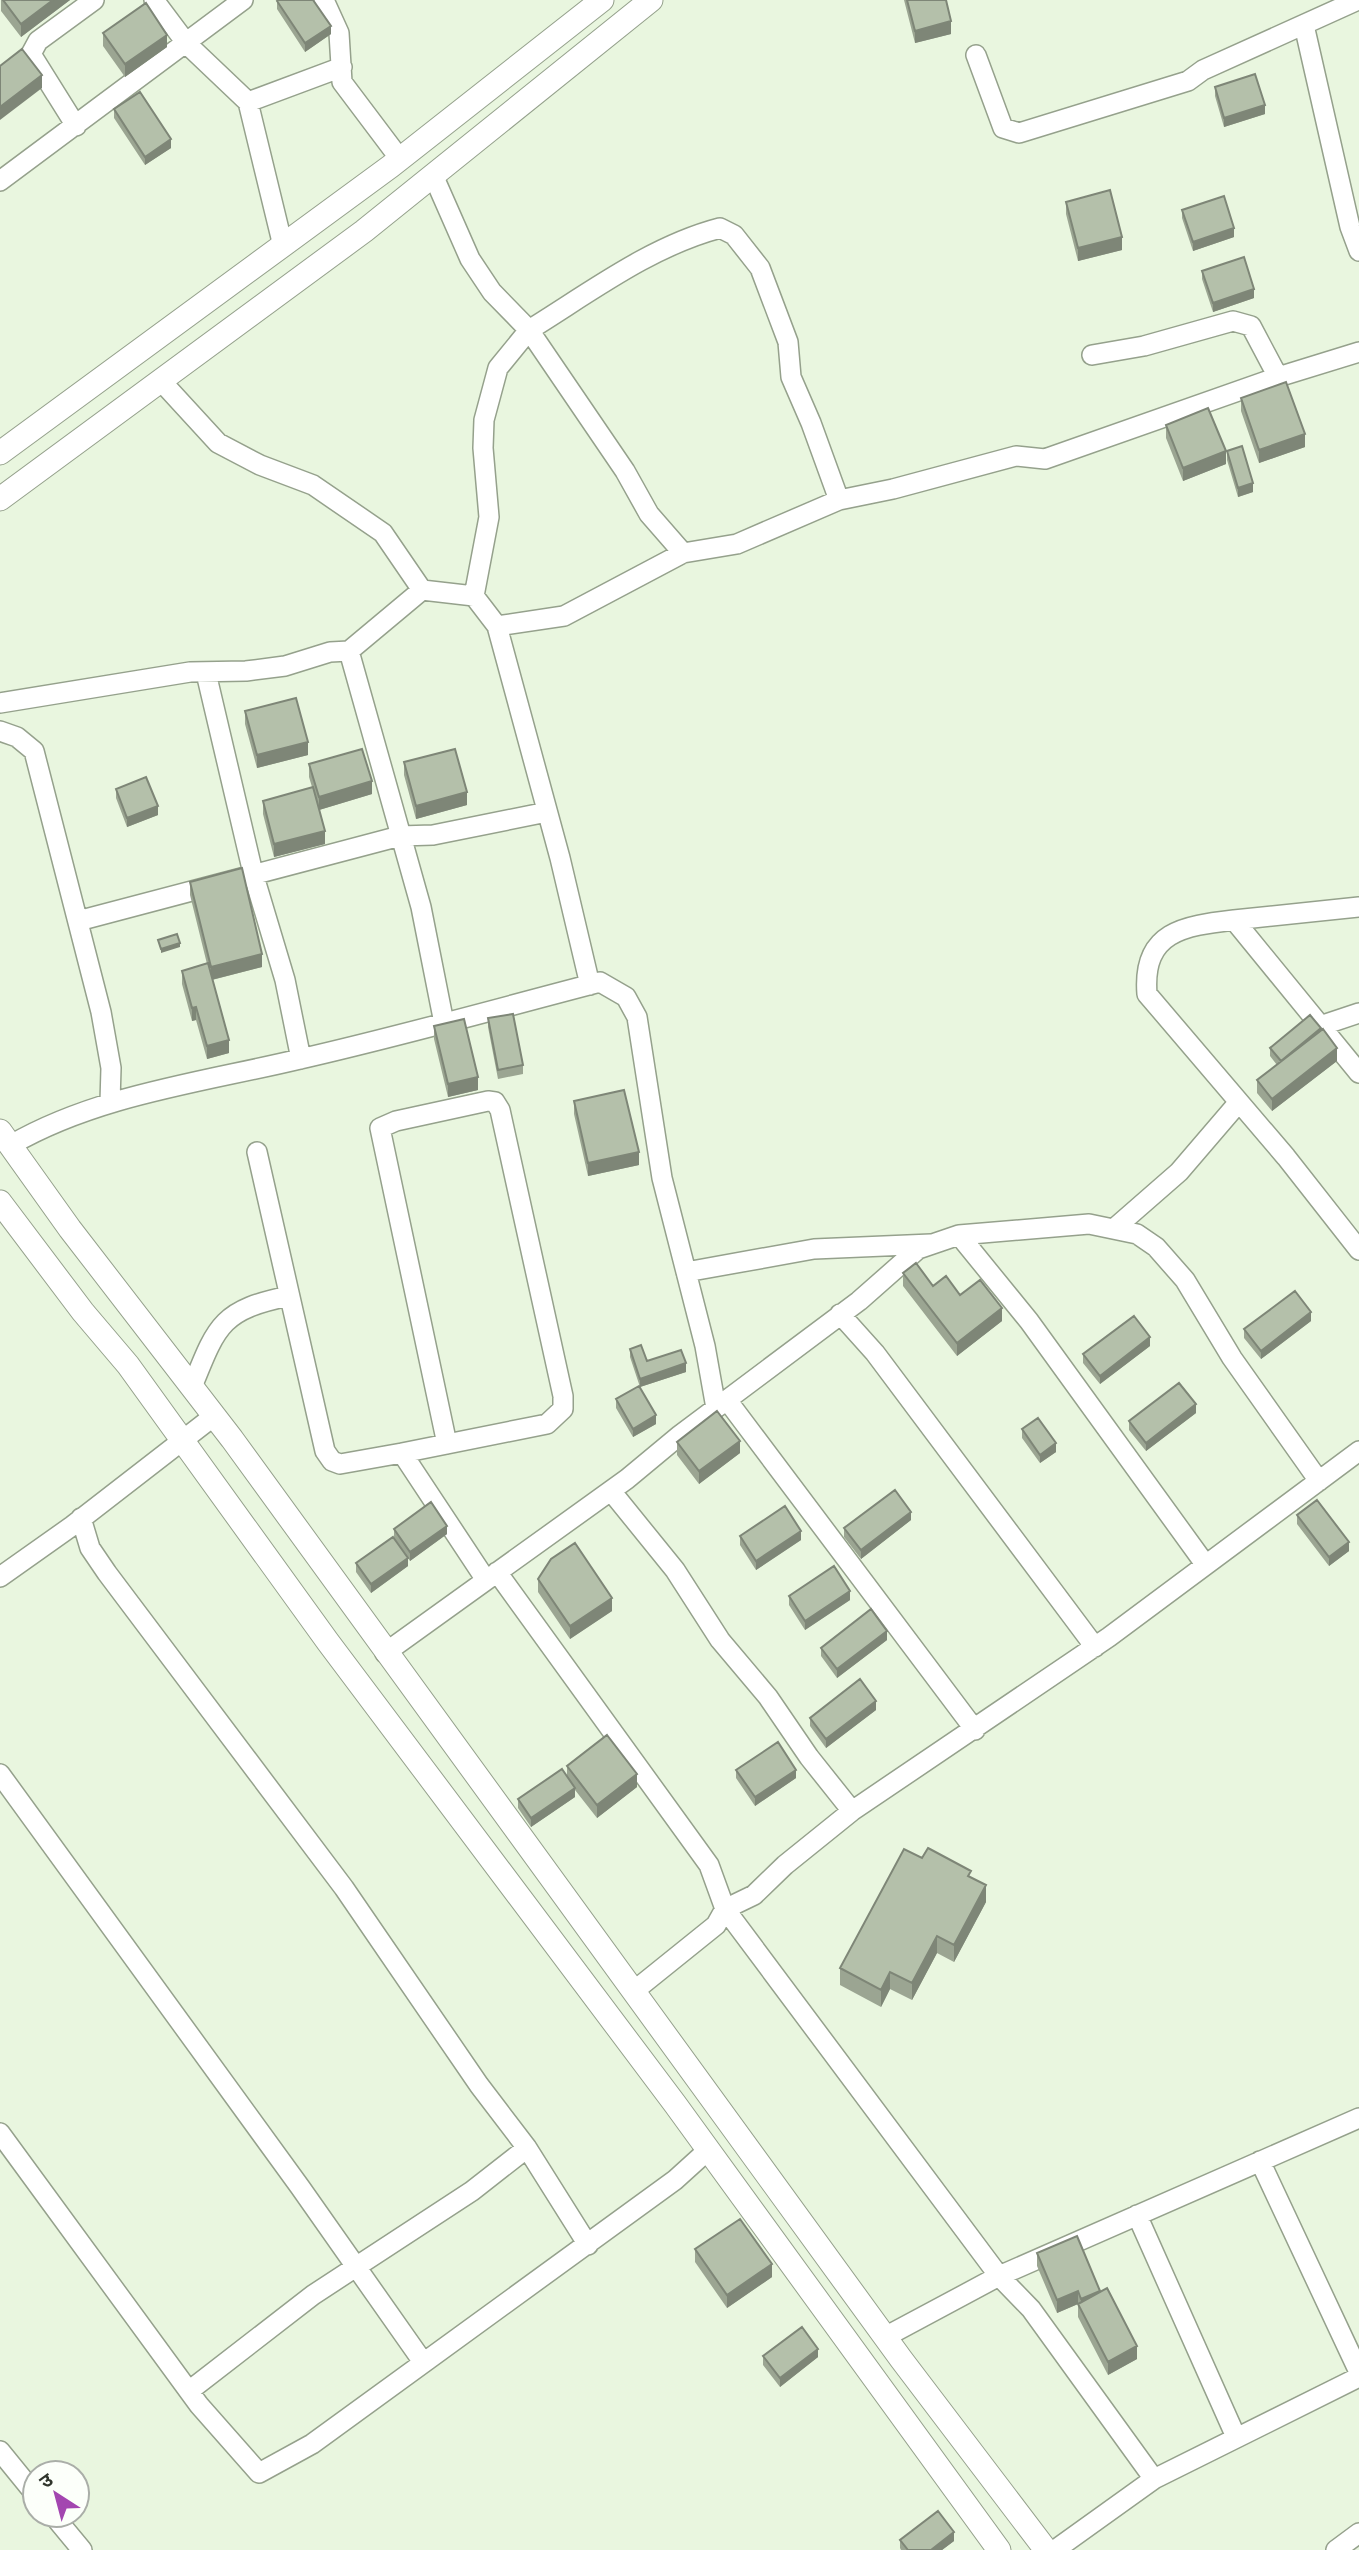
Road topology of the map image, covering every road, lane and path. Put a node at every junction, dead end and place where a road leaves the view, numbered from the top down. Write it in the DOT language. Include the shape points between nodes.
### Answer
graph roads {
  1 [pos="94,0"];
  2 [pos="154,0"];
  3 [pos="243,0"];
  4 [pos="324,0"];
  5 [pos="601,0"];
  6 [pos="651,0"];
  7 [pos="1346,3"];
  8 [pos="1304,25"];
  9 [pos="187,44"];
  10 [pos="976,55"];
  11 [pos="342,67"];
  12 [pos="247,102"];
  13 [pos="76,126"];
  14 [pos="400,159"];
  15 [pos="433,175"];
  16 [pos="0,181"];
  17 [pos="282,246"];
  18 [pos="1359,251"];
  19 [pos="529,330"];
  20 [pos="1359,352"];
  21 [pos="1092,355"];
  22 [pos="1278,377"];
  23 [pos="162,382"];
  24 [pos="0,453"];
  25 [pos="0,499"];
  26 [pos="839,500"];
  27 [pos="683,553"];
  28 [pos="422,590"];
  29 [pos="474,596"];
  30 [pos="497,626"];
  31 [pos="349,651"];
  32 [pos="206,673"];
  33 [pos="0,703"];
  34 [pos="0,731"];
  35 [pos="547,812"];
  36 [pos="400,836"];
  37 [pos="253,873"];
  38 [pos="1359,907"];
  39 [pos="1234,920"];
  40 [pos="78,921"];
  41 [pos="590,985"];
  42 [pos="1359,1013"];
  43 [pos="444,1023"];
  44 [pos="1320,1026"];
  45 [pos="301,1059"];
  46 [pos="1359,1073"];
  47 [pos="110,1102"];
  48 [pos="1239,1102"];
  49 [pos="5,1138"];
  50 [pos="257,1152"];
  51 [pos="0,1202"];
  52 [pos="1116,1227"];
  53 [pos="959,1236"];
  54 [pos="934,1244"];
  55 [pos="1359,1250"];
  56 [pos="686,1272"];
  57 [pos="289,1296"];
  58 [pos="840,1314"];
  59 [pos="192,1387"];
  60 [pos="722,1404"];
  61 [pos="214,1416"];
  62 [pos="182,1441"];
  63 [pos="447,1444"];
  64 [pos="1359,1451"];
  65 [pos="402,1453"];
  66 [pos="1319,1480"];
  67 [pos="611,1491"];
  68 [pos="81,1518"];
  69 [pos="1205,1564"];
  70 [pos="491,1576"];
  71 [pos="0,1577"];
  72 [pos="1095,1647"];
  73 [pos="384,1653"];
  74 [pos="975,1730"];
  75 [pos="0,1774"];
  76 [pos="852,1811"];
  77 [pos="725,1909"];
  78 [pos="634,1991"];
  79 [pos="1359,2118"];
  80 [pos="0,2133"];
  81 [pos="527,2148"];
  82 [pos="707,2151"];
  83 [pos="1260,2161"];
  84 [pos="1136,2215"];
  85 [pos="589,2245"];
  86 [pos="354,2267"];
  87 [pos="999,2276"];
  88 [pos="885,2337"];
  89 [pos="423,2362"];
  90 [pos="1359,2375"];
  91 [pos="188,2391"];
  92 [pos="1236,2437"];
  93 [pos="0,2451"];
  94 [pos="21,2477"];
  95 [pos="1154,2479"];
  96 [pos="65,2529"];
  97 [pos="1359,2533"];
  98 [pos="82,2550"];
  99 [pos="999,2550"];
  100 [pos="1046,2550"];
  101 [pos="1055,2550"];
  102 [pos="1336,2550"];
  1 -- 13 [label="street" via="38,41 31,54"];
  2 -- 9 [label="street"];
  3 -- 9 [label="street"];
  4 -- 11 [label="street" via="339,33"];
  5 -- 14 [label="street"];
  6 -- 15 [label="street"];
  7 -- 8 [label="street"];
  8 -- 10 [label="street" via="1188,81 1019,133 1003,128"];
  8 -- 18 [label="street"];
  9 -- 12 [label="street"];
  9 -- 13 [label="street"];
  11 -- 12 [label="street"];
  11 -- 14 [label="street" via="342,82 353,100"];
  12 -- 17 [label="street"];
  13 -- 16 [label="street"];
  14 -- 17 [label="street"];
  15 -- 19 [label="street" via="470,259 492,292"];
  15 -- 23 [label="street"];
  17 -- 24 [label="street"];
  19 -- 26 [label="street" via="638,264 701,233 720,228 734,235 760,268 779,311 789,342 791,377"];
  19 -- 27 [label="street" via="649,514"];
  19 -- 29 [label="street" via="498,368 484,420 489,517"];
  20 -- 22 [label="street"];
  21 -- 22 [label="street" via="1233,321 1251,326"];
  22 -- 26 [label="street" via="1045,459 1016,456"];
  23 -- 25 [label="street"];
  23 -- 28 [label="street" via="218,443 313,485 383,533"];
  26 -- 27 [label="street" via="737,544"];
  27 -- 30 [label="street" via="564,616"];
  28 -- 29 [label="street"];
  28 -- 31 [label="street"];
  29 -- 30 [label="street"];
  30 -- 35 [label="street"];
  31 -- 32 [label="street" via="285,666"];
  31 -- 36 [label="street"];
  32 -- 33 [label="street"];
  32 -- 37 [label="street"];
  34 -- 40 [label="street" via="34,751"];
  35 -- 36 [label="street" via="433,835"];
  35 -- 41 [label="street"];
  36 -- 37 [label="street"];
  36 -- 43 [label="street" via="421,906"];
  37 -- 40 [label="street"];
  37 -- 45 [label="street" via="285,979"];
  38 -- 39 [label="street"];
  39 -- 44 [label="street"];
  39 -- 48 [label="street" via="1188,926 1169,934 1149,963 1146,979 1147,994"];
  40 -- 47 [label="street" via="108,1052"];
  41 -- 43 [label="street"];
  41 -- 56 [label="street" via="600,982 626,997 637,1017 662,1178"];
  42 -- 44 [label="street"];
  43 -- 45 [label="street"];
  44 -- 46 [label="street"];
  45 -- 47 [label="street"];
  47 -- 49 [label="street"];
  48 -- 52 [label="street" via="1179,1172"];
  48 -- 55 [label="street"];
  49 -- 59 [label="street"];
  50 -- 57 [label="street"];
  51 -- 62 [label="street"];
  52 -- 53 [label="street" via="1089,1224"];
  52 -- 66 [label="street" via="1156,1247 1185,1280"];
  53 -- 54 [label="street"];
  53 -- 69 [label="street" via="1066,1370"];
  54 -- 56 [label="street" via="814,1249"];
  54 -- 58 [label="street" via="918,1249"];
  56 -- 60 [label="street"];
  57 -- 59 [label="street" via="238,1310 219,1329"];
  57 -- 65 [label="street" via="325,1451 332,1461 340,1464"];
  58 -- 60 [label="street"];
  58 -- 72 [label="street" via="875,1353"];
  59 -- 61 [label="street"];
  60 -- 67 [label="street"];
  60 -- 74 [label="street"];
  61 -- 62 [label="street"];
  61 -- 73 [label="street"];
  62 -- 68 [label="street"];
  62 -- 82 [label="street"];
  63 -- 63 [label="street" via="547,1424 563,1409 500,1110 488,1101 380,1128"];
  63 -- 65 [label="street"];
  64 -- 66 [label="street"];
  65 -- 70 [label="street"];
  66 -- 69 [label="street"];
  67 -- 70 [label="street"];
  67 -- 76 [label="street" via="675,1570 720,1640"];
  68 -- 71 [label="street"];
  68 -- 81 [label="street" via="90,1548 107,1573 279,1798"];
  69 -- 72 [label="street"];
  70 -- 73 [label="street"];
  70 -- 77 [label="street" via="709,1865"];
  72 -- 74 [label="street"];
  73 -- 78 [label="street"];
  74 -- 76 [label="street"];
  75 -- 86 [label="street"];
  76 -- 77 [label="street" via="754,1895"];
  77 -- 78 [label="street" via="716,1926"];
  77 -- 87 [label="street"];
  78 -- 88 [label="street"];
  79 -- 83 [label="street"];
  80 -- 91 [label="street"];
  81 -- 85 [label="street"];
  81 -- 86 [label="street" via="472,2191"];
  82 -- 85 [label="street"];
  82 -- 99 [label="street"];
  83 -- 84 [label="street"];
  83 -- 90 [label="street"];
  84 -- 87 [label="street"];
  84 -- 92 [label="street"];
  85 -- 89 [label="street"];
  86 -- 89 [label="street"];
  86 -- 91 [label="street"];
  87 -- 88 [label="street"];
  87 -- 95 [label="street" via="1031,2309"];
  88 -- 100 [label="street"];
  89 -- 91 [label="street" via="312,2444 259,2473"];
  90 -- 92 [label="street"];
  92 -- 95 [label="street"];
  93 -- 94 [label="street"];
  95 -- 101 [label="street"];
  96 -- 98 [label="street"];
  97 -- 102 [label="street"];
}
